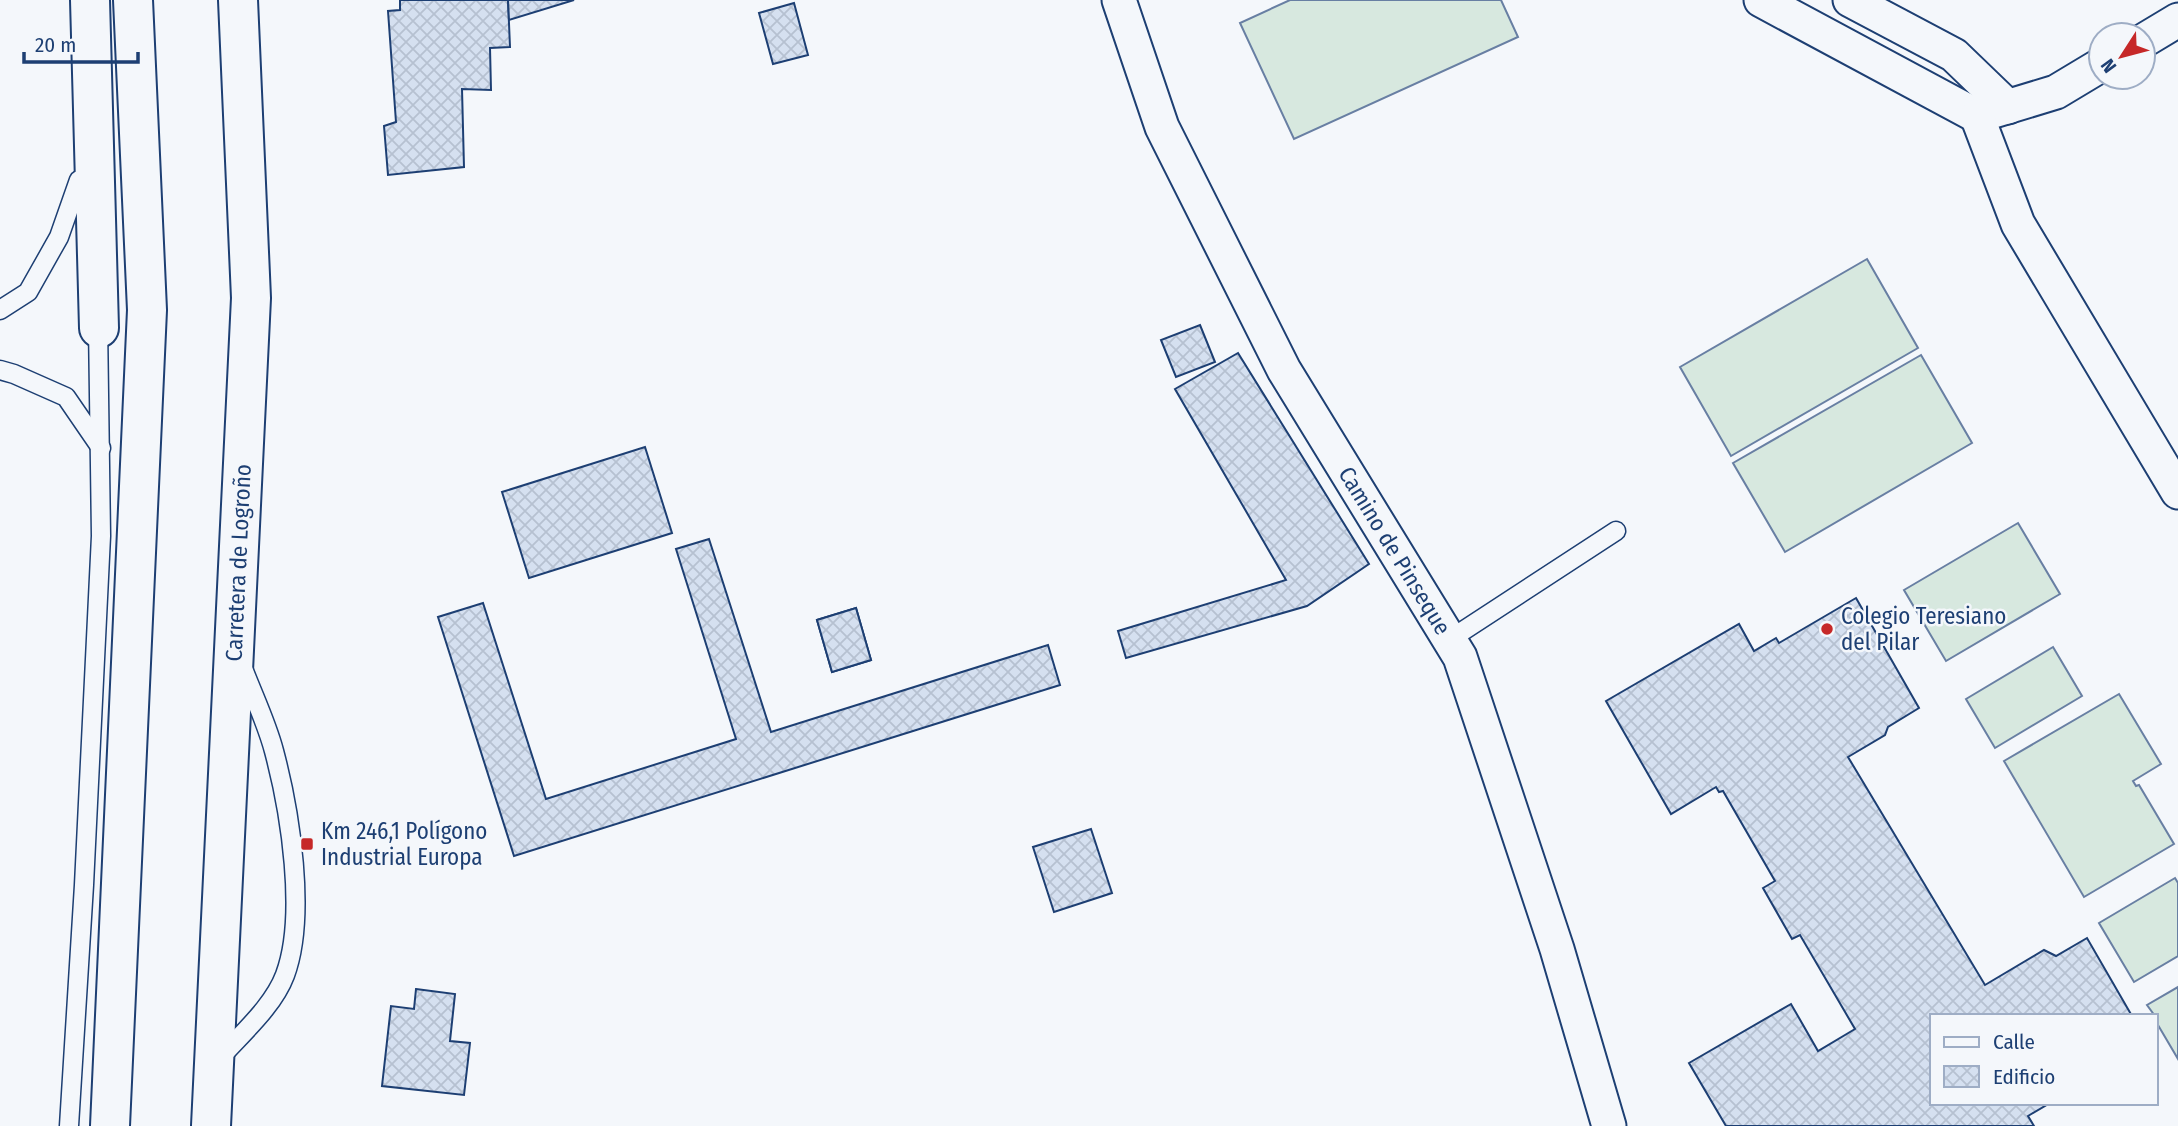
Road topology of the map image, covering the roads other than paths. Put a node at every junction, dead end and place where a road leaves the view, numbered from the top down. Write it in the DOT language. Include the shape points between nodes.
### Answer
graph roads {
  1 [pos="90,0"];
  2 [pos="134,0"];
  3 [pos="239,0"];
  4 [pos="1119,0"];
  5 [pos="1761,0"];
  6 [pos="1850,0"];
  7 [pos="2178,20"];
  8 [pos="2157,33"];
  9 [pos="2087,73"];
  10 [pos="75,83"];
  11 [pos="2008,107"];
  12 [pos="1977,116"];
  13 [pos="79,180"];
  14 [pos="0,310"];
  15 [pos="99,328"];
  16 [pos="0,370"];
  17 [pos="101,448"];
  18 [pos="2178,492"];
  19 [pos="1616,531"];
  20 [pos="1450,640"];
  21 [pos="234,646"];
  22 [pos="214,1064"];
  23 [pos="69,1126"];
  24 [pos="110,1126"];
  25 [pos="211,1126"];
  26 [pos="1609,1126"];
  1 -- 15 [label="highway"];
  2 -- 24 [label="highway" via="147,310"];
  3 -- 21 [label="highway, Carretera de Logroño" via="251,298"];
  4 -- 20 [label="street, Camino de Pinseque" via="1162,127 1284,370"];
  5 -- 12 [label="street"];
  6 -- 11 [label="street" via="1954,55"];
  7 -- 8 [label="street"];
  9 -- 11 [label="street" via="2056,92"];
  10 -- 13 [label="lane"];
  11 -- 12 [label="street"];
  12 -- 18 [label="street" via="2018,224"];
  13 -- 14 [label="lane" via="59,237 28,292"];
  13 -- 15 [label="lane"];
  15 -- 17 [label="lane"];
  16 -- 17 [label="lane" via="66,397"];
  17 -- 23 [label="lane" via="101,536"];
  19 -- 20 [label="lane"];
  20 -- 26 [label="street, Camino de Pinseque" via="1460,657 1558,949"];
  21 -- 22 [label="highway, Carretera de Logroño"];
  21 -- 22 [label="lane" via="274,750 293,850 293,947 274,995"];
  22 -- 25 [label="highway, Carretera de Logroño"];
}
